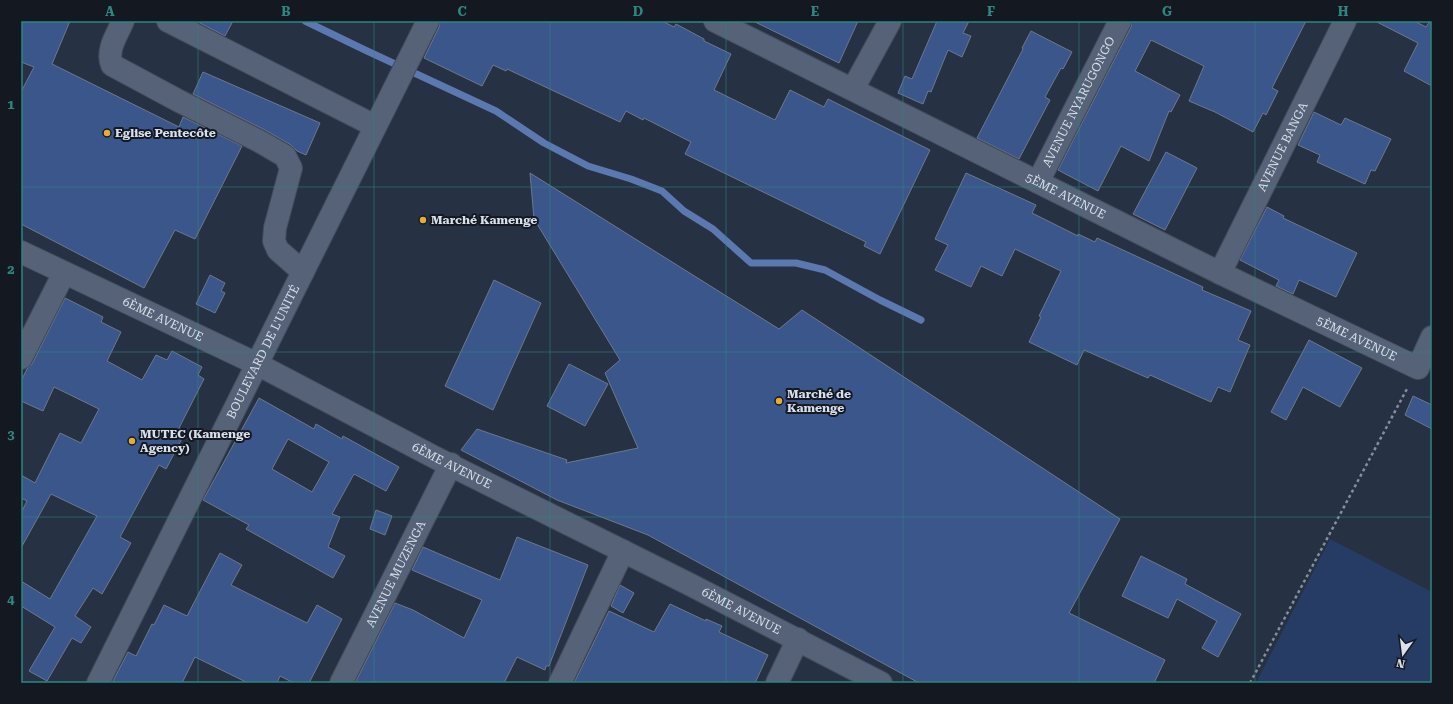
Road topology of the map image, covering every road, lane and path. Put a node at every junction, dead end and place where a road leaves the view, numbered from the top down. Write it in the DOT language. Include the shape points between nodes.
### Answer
graph roads {
  1 [pos="123,21"];
  2 [pos="168,21"];
  3 [pos="428,21"];
  4 [pos="715,21"];
  5 [pos="890,21"];
  6 [pos="1120,21"];
  7 [pos="1345,21"];
  8 [pos="854,89"];
  9 [pos="375,126"];
  10 [pos="1038,182"];
  11 [pos="21,252"];
  12 [pos="303,272"];
  13 [pos="64,273"];
  14 [pos="1220,273"];
  15 [pos="1432,337"];
  16 [pos="21,358"];
  17 [pos="256,364"];
  18 [pos="1418,368"];
  19 [pos="450,464"];
  20 [pos="624,551"];
  21 [pos="798,639"];
  22 [pos="98,683"];
  23 [pos="341,683"];
  24 [pos="560,683"];
  25 [pos="778,683"];
  26 [pos="881,683"];
  27 [pos="1250,683"];
  1 -- 12 [label="street" via="110,51 112,65 286,156 291,168 274,241 278,250"];
  2 -- 9 [label="street"];
  3 -- 9 [label="street, BOULEVARD DE L'UNITÉ"];
  4 -- 8 [label="street, 5ÈME AVENUE"];
  5 -- 8 [label="street"];
  6 -- 10 [label="street, AVENUE NYARUGONGO"];
  7 -- 14 [label="street, AVENUE BANGA"];
  8 -- 10 [label="street, 5ÈME AVENUE"];
  9 -- 12 [label="street, BOULEVARD DE L'UNITÉ"];
  10 -- 14 [label="street, 5ÈME AVENUE"];
  11 -- 13 [label="street, 6ÈME AVENUE"];
  12 -- 17 [label="street, BOULEVARD DE L'UNITÉ"];
  13 -- 16 [label="street"];
  13 -- 17 [label="street, 6ÈME AVENUE"];
  14 -- 18 [label="street, 5ÈME AVENUE"];
  15 -- 18 [label="street"];
  17 -- 19 [label="street, 6ÈME AVENUE"];
  17 -- 22 [label="street, BOULEVARD DE L'UNITÉ"];
  18 -- 27 [label="path"];
  19 -- 20 [label="street, 6ÈME AVENUE"];
  19 -- 23 [label="street, AVENUE MUZENGA"];
  20 -- 21 [label="street, 6ÈME AVENUE"];
  20 -- 24 [label="street"];
  21 -- 25 [label="street"];
  21 -- 26 [label="street, 6ÈME AVENUE"];
}
